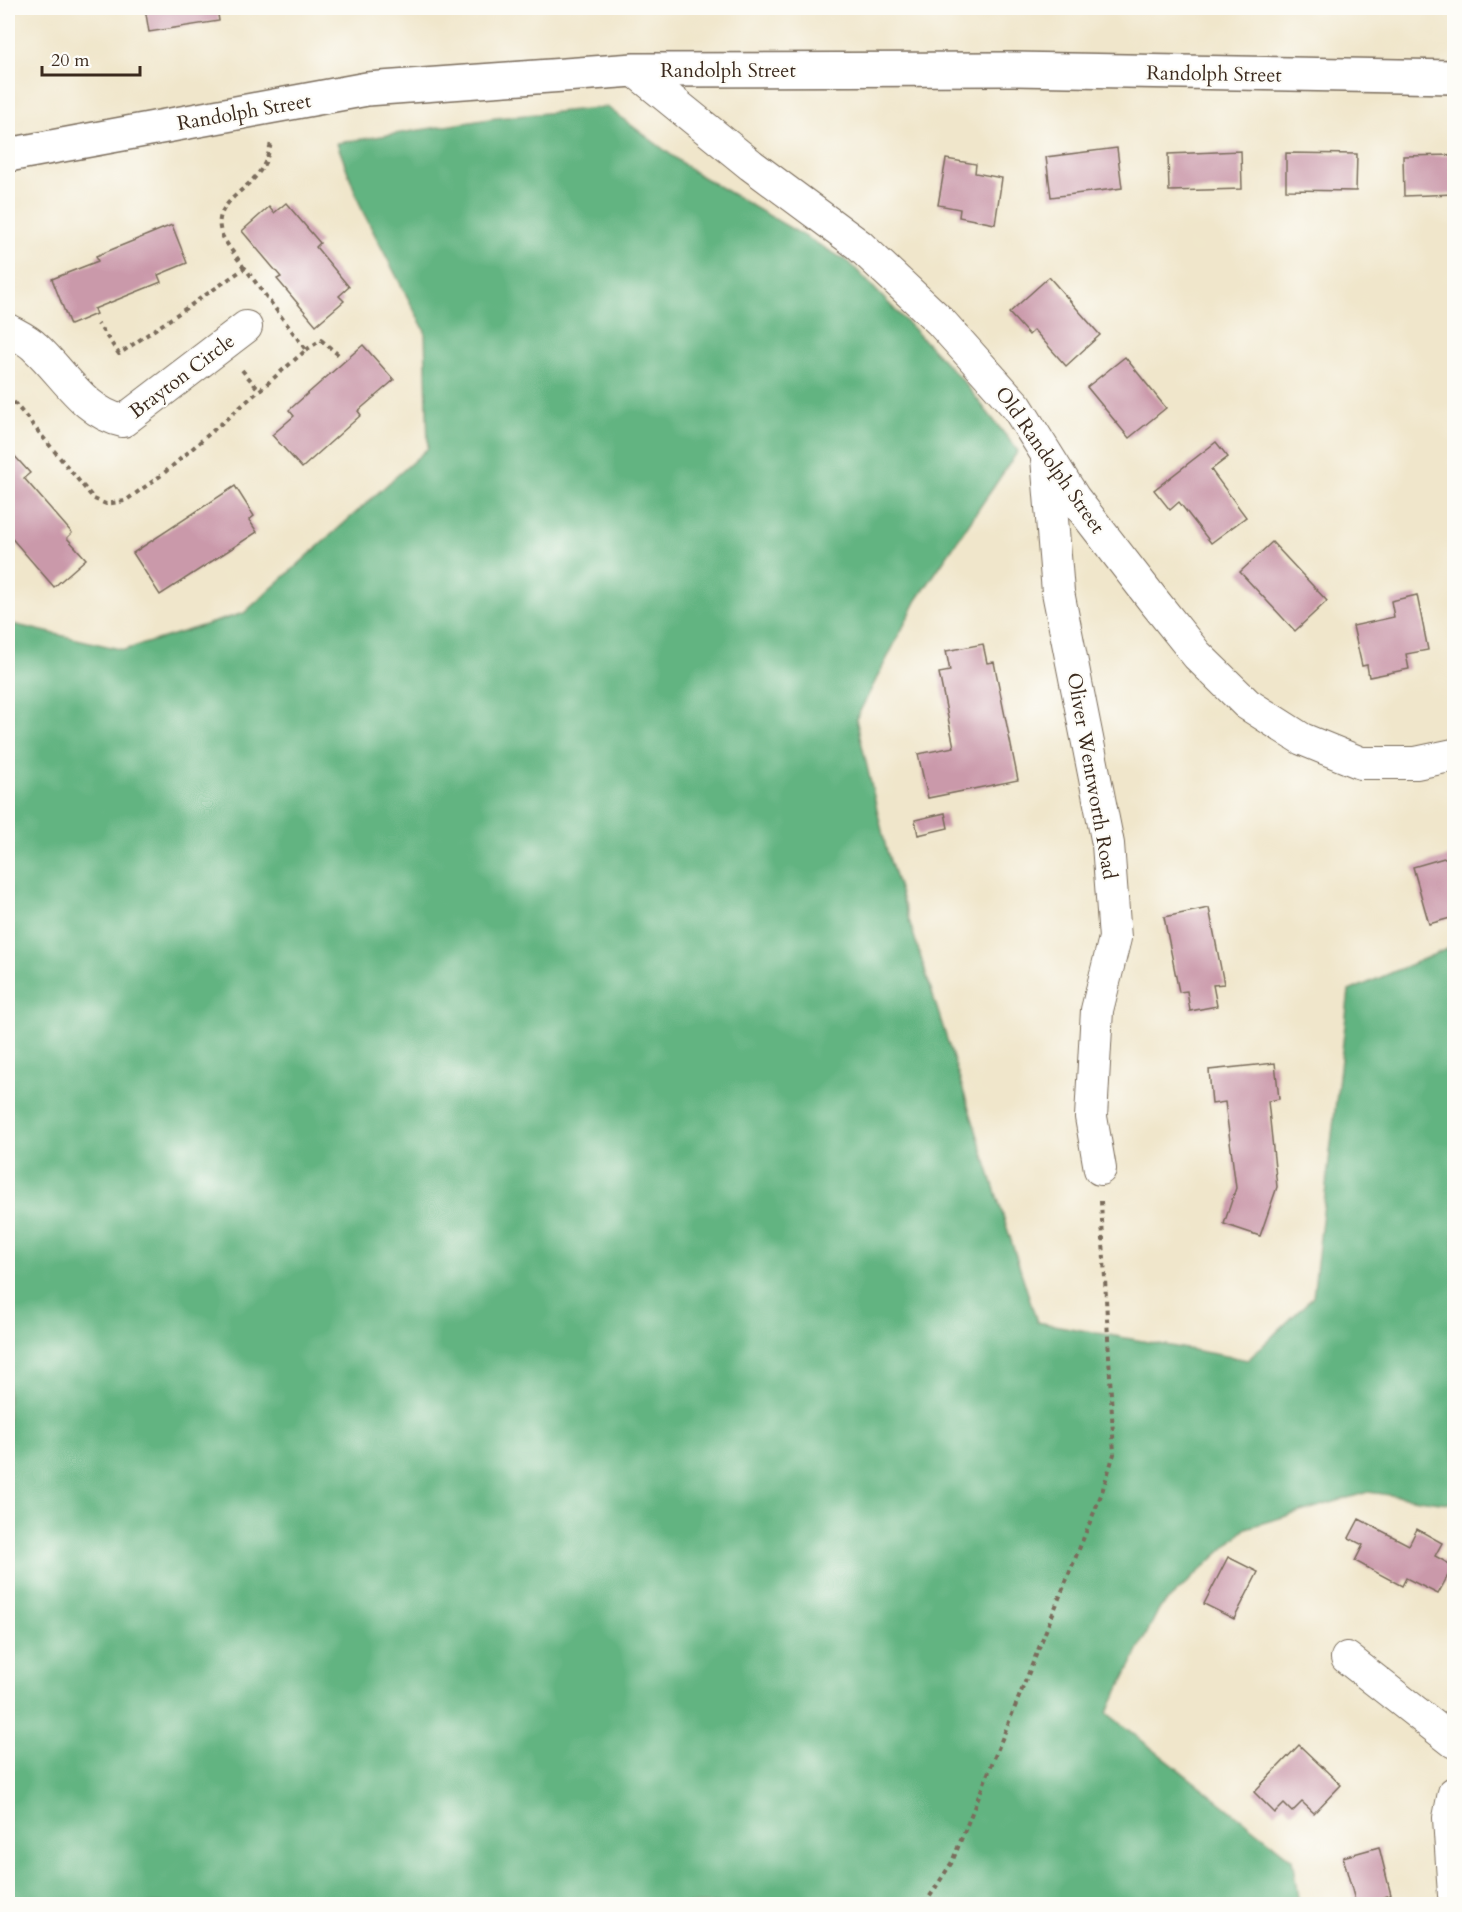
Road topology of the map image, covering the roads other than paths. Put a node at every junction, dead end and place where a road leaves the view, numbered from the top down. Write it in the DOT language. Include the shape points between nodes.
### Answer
graph roads {
  1 [pos="634,70"];
  2 [pos="1455,77"];
  3 [pos="8,155"];
  4 [pos="246,327"];
  5 [pos="8,330"];
  6 [pos="1047,455"];
  7 [pos="1455,755"];
  8 [pos="1100,1169"];
  9 [pos="1347,1658"];
  10 [pos="1455,1742"];
  11 [pos="1455,1793"];
  12 [pos="1455,1895"];
  1 -- 2 [label="main road, Randolph Street" via="1014,69"];
  1 -- 3 [label="main road, Randolph Street" via="367,89"];
  1 -- 6 [label="street, Old Randolph Street" via="750,165 860,245 940,321 1017,407"];
  4 -- 5 [label="street, Brayton Circle" via="123,421 108,418 91,406 34,345"];
  6 -- 7 [label="street, Old Randolph Street" via="1074,498 1153,600 1197,655 1246,704 1302,740 1361,763 1416,763"];
  6 -- 8 [label="street, Oliver Wentworth Road" via="1058,592 1108,844 1115,938 1097,1010 1091,1105"];
  9 -- 10 [label="street"];
  11 -- 12 [label="street" via="1449,1818"];
}
